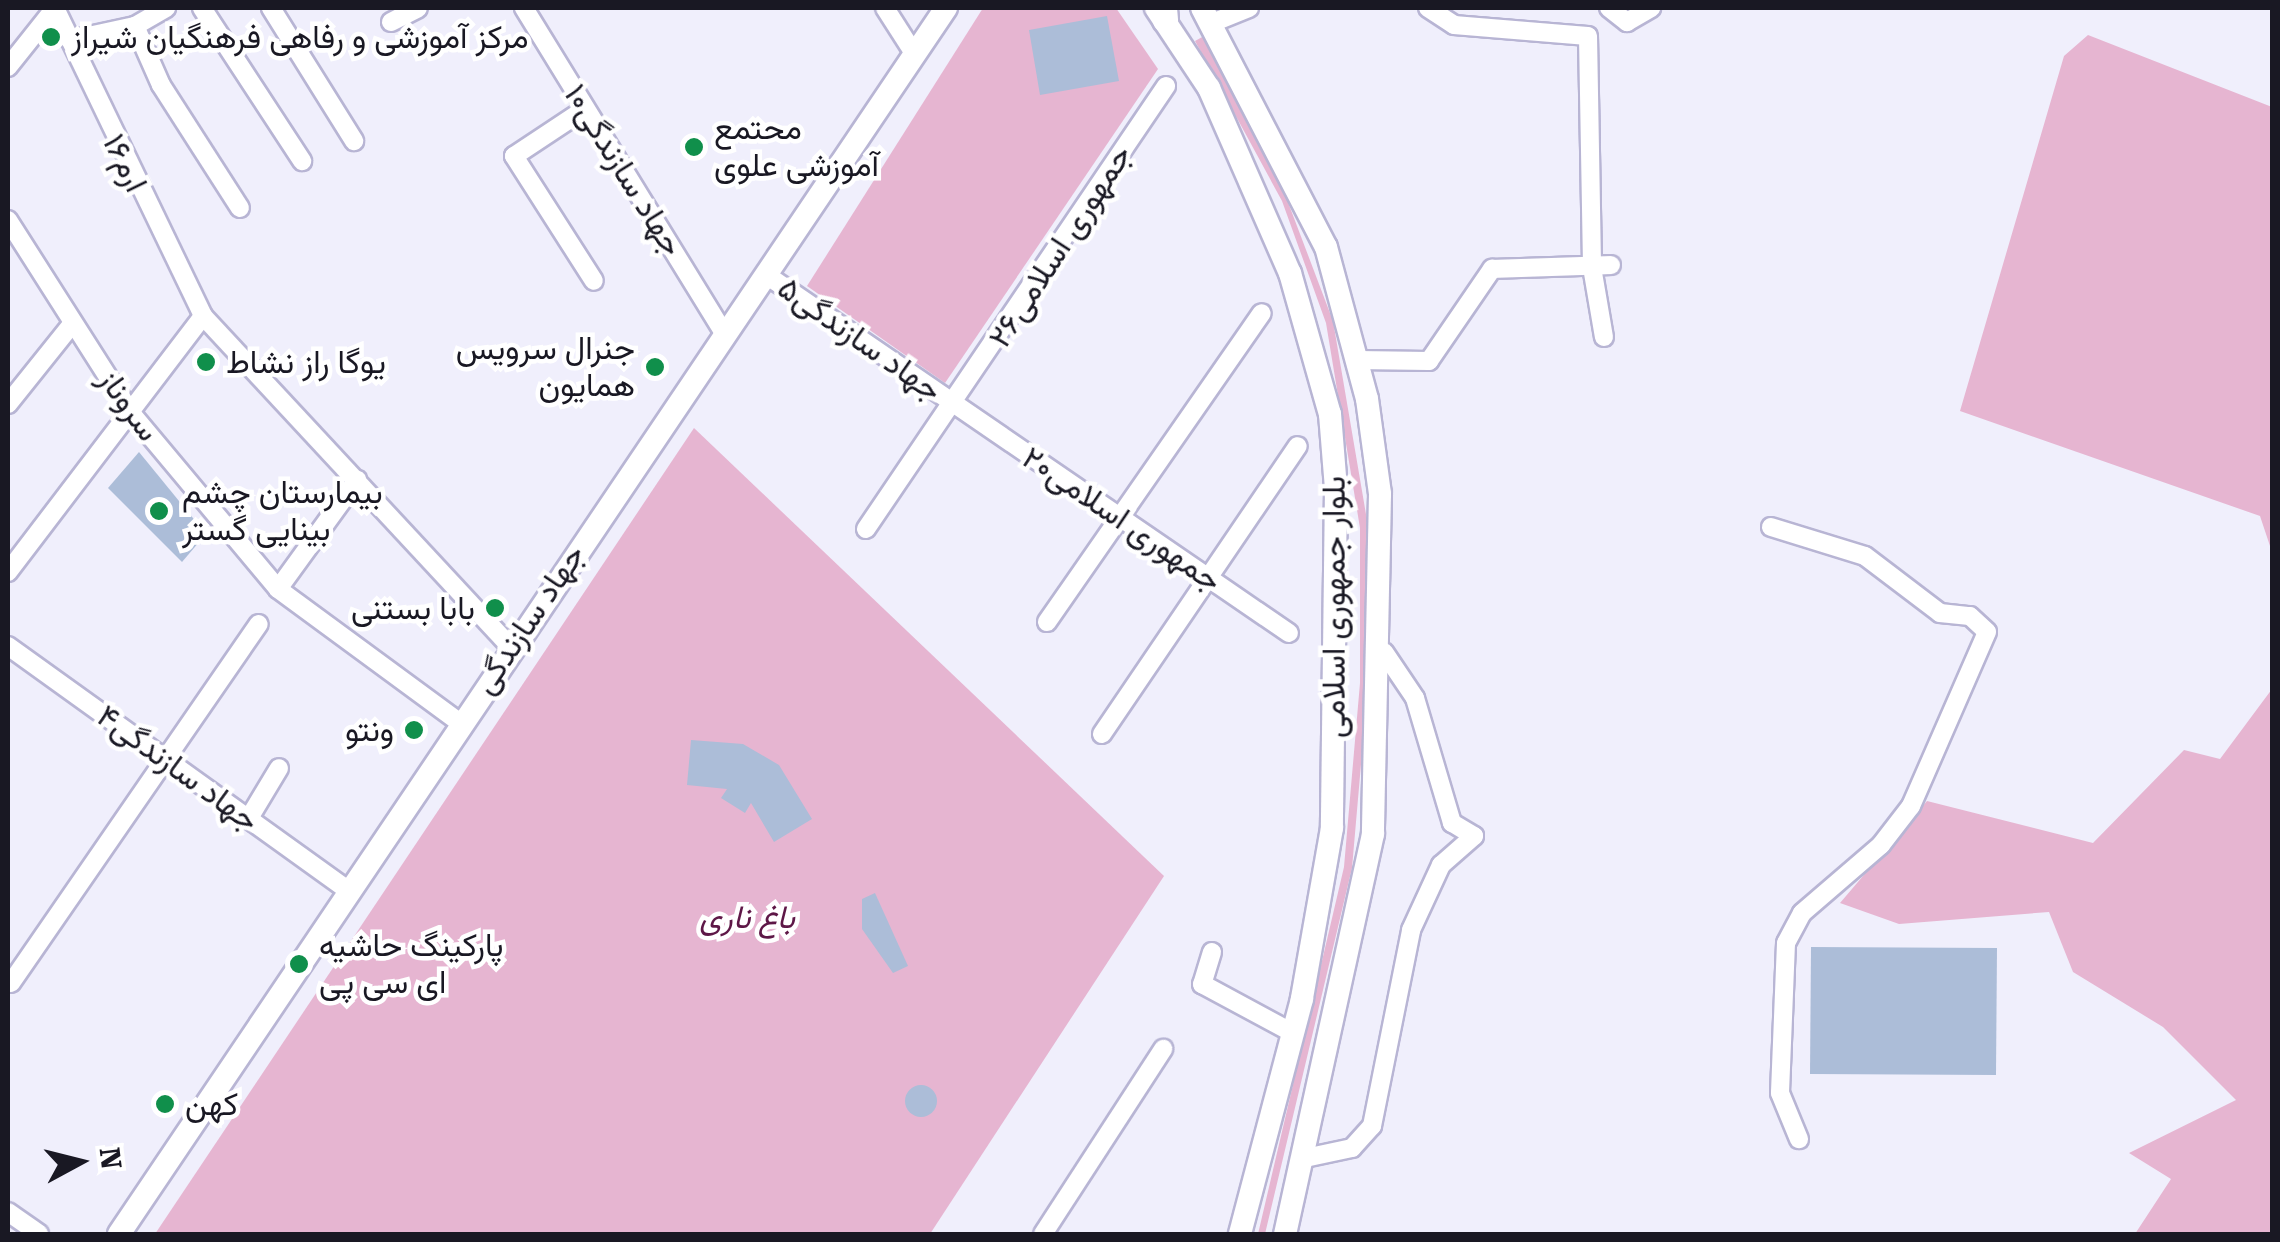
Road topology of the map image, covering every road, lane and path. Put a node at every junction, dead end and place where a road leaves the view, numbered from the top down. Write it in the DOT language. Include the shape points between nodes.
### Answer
graph roads {
  1 [pos="55,8"];
  2 [pos="166,8"];
  3 [pos="202,8"];
  4 [pos="270,8"];
  5 [pos="418,8"];
  6 [pos="524,8"];
  7 [pos="884,8"];
  8 [pos="946,8"];
  9 [pos="1248,8"];
  10 [pos="1428,8"];
  11 [pos="1609,8"];
  12 [pos="1651,8"];
  13 [pos="1162,12"];
  14 [pos="1213,13"];
  15 [pos="392,22"];
  16 [pos="135,26"];
  17 [pos="70,40"];
  18 [pos="915,55"];
  19 [pos="8,67"];
  20 [pos="1166,86"];
  21 [pos="585,108"];
  22 [pos="354,141"];
  23 [pos="302,161"];
  24 [pos="240,208"];
  25 [pos="8,220"];
  26 [pos="1612,265"];
  27 [pos="1592,267"];
  28 [pos="765,274"];
  29 [pos="594,280"];
  30 [pos="1262,313"];
  31 [pos="203,316"];
  32 [pos="72,324"];
  33 [pos="724,333"];
  34 [pos="1604,338"];
  35 [pos="1357,360"];
  36 [pos="8,404"];
  37 [pos="955,405"];
  38 [pos="131,413"];
  39 [pos="1298,446"];
  40 [pos="357,480"];
  41 [pos="1122,519"];
  42 [pos="1771,527"];
  43 [pos="866,529"];
  44 [pos="8,572"];
  45 [pos="1211,580"];
  46 [pos="278,589"];
  47 [pos="1047,622"];
  48 [pos="259,624"];
  49 [pos="1289,633"];
  50 [pos="8,646"];
  51 [pos="510,646"];
  52 [pos="1384,652"];
  53 [pos="459,722"];
  54 [pos="1102,734"];
  55 [pos="170,762"];
  56 [pos="279,768"];
  57 [pos="248,818"];
  58 [pos="348,890"];
  59 [pos="1212,952"];
  60 [pos="12,983"];
  61 [pos="1293,1033"];
  62 [pos="1163,1049"];
  63 [pos="1799,1139"];
  64 [pos="1305,1158"];
  65 [pos="8,1212"];
  66 [pos="40,1234"];
  67 [pos="119,1234"];
  68 [pos="1043,1234"];
  69 [pos="1240,1234"];
  70 [pos="1285,1234"];
  1 -- 17 [label="street, ارم۱۶"];
  1 -- 19 [label="street"];
  2 -- 16 [label="street"];
  3 -- 23 [label="street"];
  4 -- 22 [label="street"];
  5 -- 15 [label="street"];
  6 -- 21 [label="street, جهاد سازندگی۱۰"];
  7 -- 18 [label="street"];
  8 -- 18 [label="main road, جهاد سازندگی"];
  9 -- 14 [label="street"];
  10 -- 27 [label="street" via="1454,25 1588,36"];
  11 -- 12 [label="street" via="1627,22"];
  13 -- 61 [label="main road, بلوار جمهوری اسلامی" via="1258,188 1330,414 1332,828"];
  14 -- 35 [label="main road, بلوار جمهوری اسلامی" via="1298,181"];
  16 -- 17 [label="street"];
  16 -- 24 [label="street" via="161,85"];
  17 -- 31 [label="street, ارم۱۶"];
  18 -- 28 [label="main road, جهاد سازندگی"];
  20 -- 37 [label="street, جمهوری اسلامی۲۶"];
  21 -- 29 [label="street" via="514,156"];
  21 -- 33 [label="street, جهاد سازندگی۱۰"];
  25 -- 32 [label="street, سروناز"];
  26 -- 27 [label="street"];
  27 -- 34 [label="street"];
  27 -- 35 [label="street" via="1492,270 1429,361"];
  28 -- 33 [label="main road, جهاد سازندگی"];
  28 -- 37 [label="street, جهاد سازندگی۵"];
  30 -- 41 [label="street"];
  31 -- 38 [label="street"];
  31 -- 40 [label="street, ارم۱۶"];
  32 -- 36 [label="street"];
  32 -- 38 [label="street, سروناز"];
  33 -- 51 [label="main road, جهاد سازندگی"];
  35 -- 52 [label="main road, بلوار جمهوری اسلامی" via="1380,494"];
  37 -- 41 [label="street, جمهوری اسلامی۲۰"];
  37 -- 43 [label="street, جمهوری اسلامی۲۶"];
  38 -- 44 [label="street"];
  38 -- 46 [label="street, سروناز"];
  39 -- 45 [label="street"];
  40 -- 46 [label="street"];
  40 -- 51 [label="street, ارم۱۶"];
  41 -- 45 [label="street, جمهوری اسلامی۲۰"];
  41 -- 47 [label="street"];
  42 -- 63 [label="street" via="1865,556 1940,613 1970,616 1986,632 1911,806 1882,845 1802,913 1786,943 1780,1093"];
  45 -- 49 [label="street, جمهوری اسلامی۲۰"];
  45 -- 54 [label="street"];
  46 -- 53 [label="street, سروناز"];
  48 -- 55 [label="street"];
  50 -- 55 [label="street, جهاد سازندگی۴"];
  51 -- 53 [label="main road, جهاد سازندگی"];
  52 -- 64 [label="main road, بلوار جمهوری اسلامی" via="1373,834"];
  52 -- 64 [label="street" via="1415,698 1452,823 1474,836 1441,865 1421,904 1372,1126 1352,1148"];
  53 -- 58 [label="main road, جهاد سازندگی"];
  55 -- 57 [label="street, جهاد سازندگی۴"];
  55 -- 60 [label="street"];
  56 -- 57 [label="street"];
  57 -- 58 [label="street, جهاد سازندگی۴"];
  58 -- 67 [label="main road, جهاد سازندگی"];
  59 -- 61 [label="street" via="1202,984"];
  61 -- 69 [label="main road, بلوار جمهوری اسلامی"];
  62 -- 68 [label="street"];
  64 -- 70 [label="main road, بلوار جمهوری اسلامی"];
  65 -- 66 [label="street"];
}
